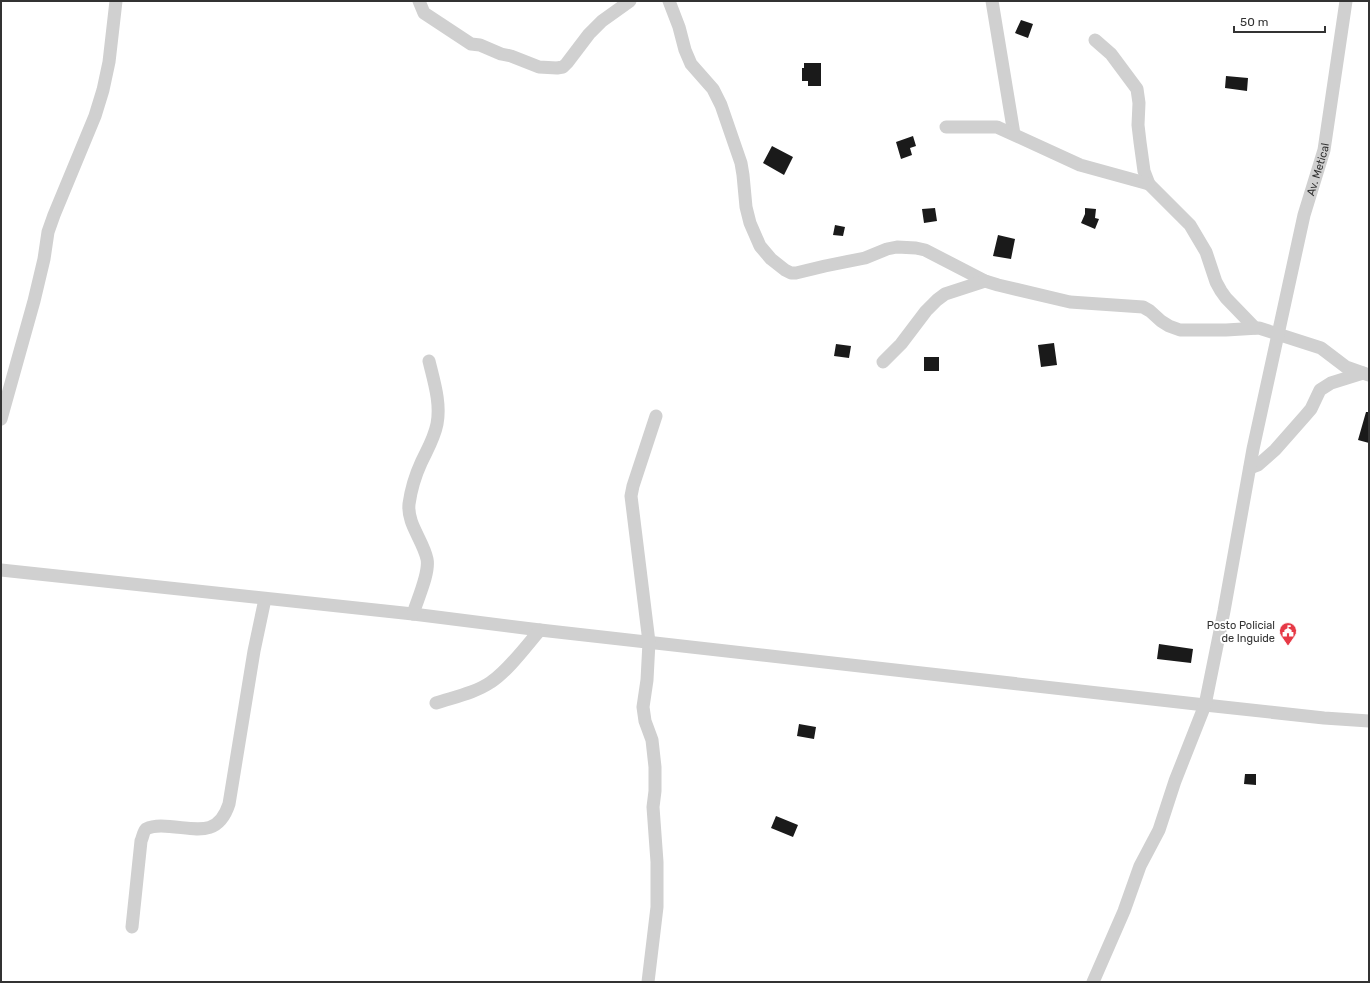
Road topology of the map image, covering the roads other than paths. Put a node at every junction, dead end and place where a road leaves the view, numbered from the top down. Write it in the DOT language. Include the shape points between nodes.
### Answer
graph roads {
  1 [pos="116,1"];
  2 [pos="419,1"];
  3 [pos="630,1"];
  4 [pos="669,1"];
  5 [pos="992,1"];
  6 [pos="1346,1"];
  7 [pos="1095,40"];
  8 [pos="946,127"];
  9 [pos="1014,134"];
  10 [pos="1150,184"];
  11 [pos="985,281"];
  12 [pos="1255,328"];
  13 [pos="1278,334"];
  14 [pos="429,361"];
  15 [pos="883,362"];
  16 [pos="1366,374"];
  17 [pos="656,416"];
  18 [pos="1,419"];
  19 [pos="1250,468"];
  20 [pos="1,570"];
  21 [pos="265,599"];
  22 [pos="413,614"];
  23 [pos="540,630"];
  24 [pos="649,642"];
  25 [pos="436,703"];
  26 [pos="1205,705"];
  27 [pos="1369,721"];
  28 [pos="132,927"];
  29 [pos="648,982"];
  30 [pos="1093,982"];
  1 -- 18 [label="street" via="103,90 48,232 34,301"];
  2 -- 3 [label="street" via="424,13 471,44 539,67 557,68 567,64 602,21"];
  4 -- 11 [label="street" via="691,64 713,89 721,105 741,163 746,207 754,234 760,246 778,266 791,273 804,272 865,258 887,249 916,248 925,250"];
  5 -- 9 [label="street"];
  6 -- 13 [label="street, Av. Metical" via="1324,150 1304,215"];
  7 -- 10 [label="street" via="1111,54 1137,89 1140,103 1140,142 1144,171"];
  8 -- 9 [label="street" via="997,127"];
  9 -- 10 [label="street" via="1080,164"];
  10 -- 12 [label="street" via="1190,225 1206,252 1216,282 1226,298"];
  11 -- 12 [label="street" via="1070,302 1143,307 1160,321 1180,330"];
  11 -- 15 [label="street" via="945,294 937,300"];
  12 -- 13 [label="street"];
  13 -- 16 [label="street" via="1321,348 1346,368"];
  13 -- 19 [label="street, Av. Metical"];
  14 -- 22 [label="street" via="438,400 438,412 435,432 417,472 409,504 410,517 427,559 424,579"];
  16 -- 19 [label="street" via="1331,383 1320,390 1311,409 1280,444 1258,465"];
  17 -- 24 [label="street" via="631,496"];
  19 -- 26 [label="street, Av. Metical"];
  20 -- 21 [label="street"];
  21 -- 22 [label="street"];
  21 -- 28 [label="street" via="254,650 230,804 223,819 212,827 200,829 158,826 144,831"];
  22 -- 23 [label="street"];
  23 -- 24 [label="street"];
  23 -- 25 [label="street" via="492,682 467,694"];
  24 -- 26 [label="street"];
  24 -- 29 [label="street" via="643,707 654,751 653,807 657,907"];
  26 -- 27 [label="street"];
  26 -- 30 [label="street, Av. Metical" via="1159,830 1140,866 1124,911"];
}
